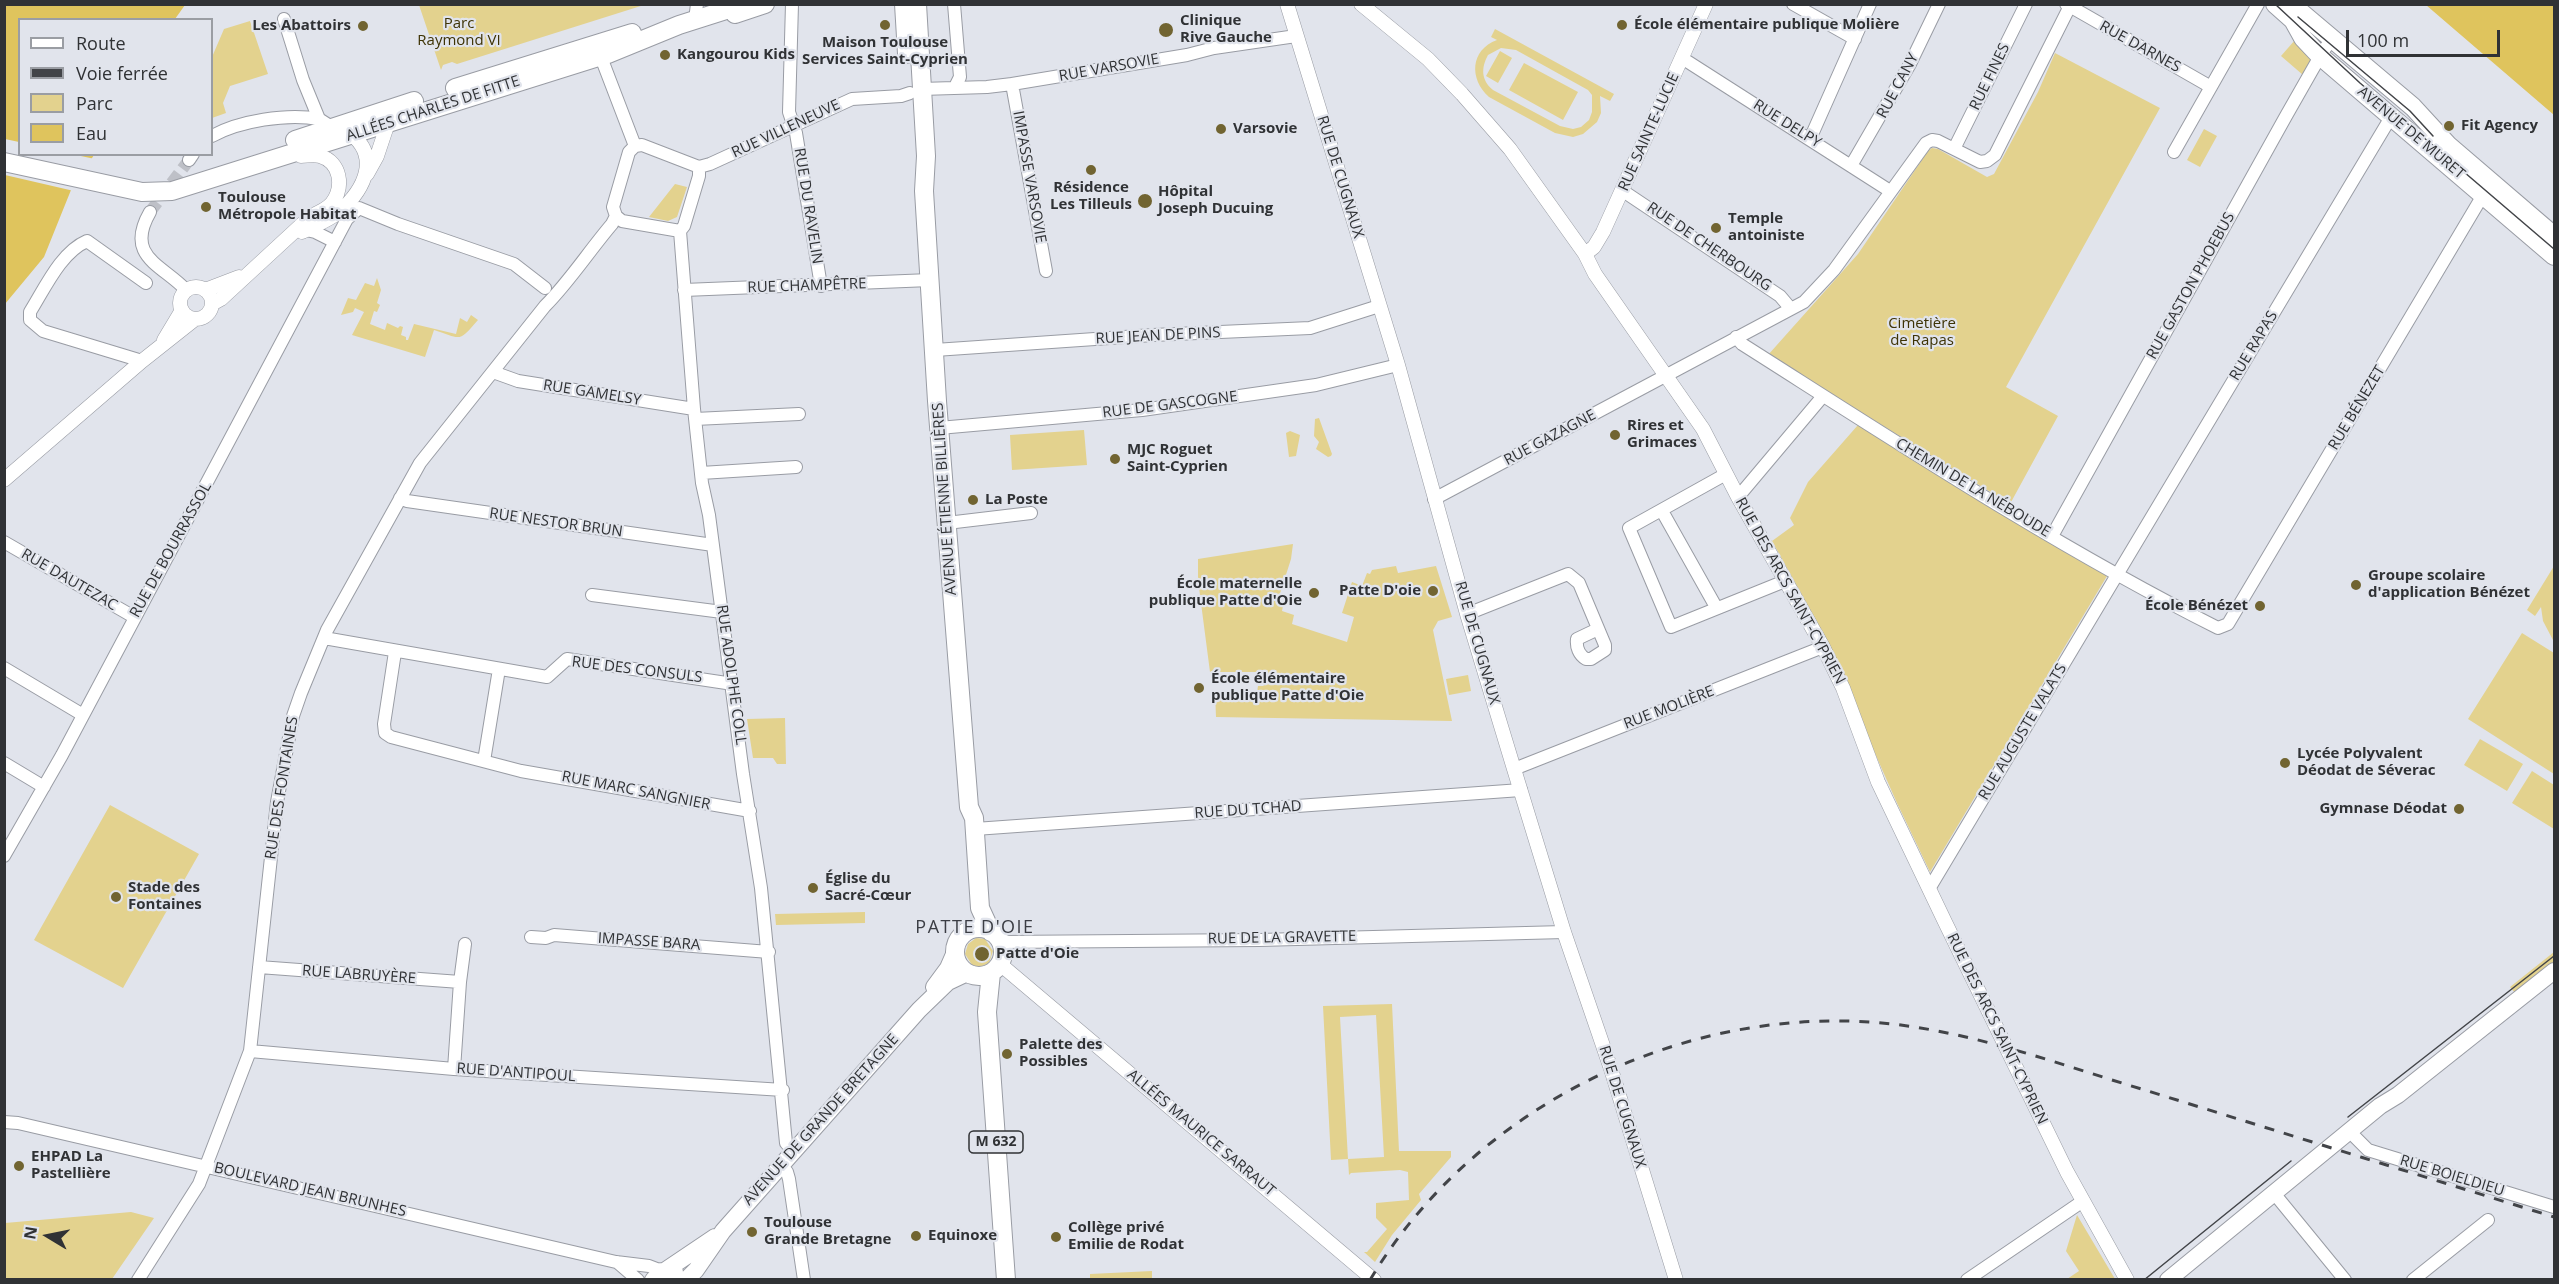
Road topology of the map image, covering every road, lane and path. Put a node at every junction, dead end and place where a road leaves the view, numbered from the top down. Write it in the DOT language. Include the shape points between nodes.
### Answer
graph roads {
  1 [pos="719,4"];
  2 [pos="745,4"];
  3 [pos="765,4"];
  4 [pos="792,4"];
  5 [pos="904,4"];
  6 [pos="917,4"];
  7 [pos="954,4"];
  8 [pos="1287,4"];
  9 [pos="1361,4"];
  10 [pos="1706,4"];
  11 [pos="1793,4"];
  12 [pos="1870,4"];
  13 [pos="1939,4"];
  14 [pos="2026,4"];
  15 [pos="2258,4"];
  16 [pos="2275,4"];
  17 [pos="2291,4"];
  18 [pos="2069,5"];
  19 [pos="696,8"];
  20 [pos="284,19"];
  21 [pos="1296,36"];
  22 [pos="2333,38"];
  23 [pos="1855,39"];
  24 [pos="641,40"];
  25 [pos="598,50"];
  26 [pos="2320,56"];
  27 [pos="1682,58"];
  28 [pos="303,80"];
  29 [pos="1012,84"];
  30 [pos="955,87"];
  31 [pos="2211,87"];
  32 [pos="916,91"];
  33 [pos="295,116"];
  34 [pos="2391,117"];
  35 [pos="388,123"];
  36 [pos="336,127"];
  37 [pos="793,127"];
  38 [pos="213,135"];
  39 [pos="1810,139"];
  40 [pos="635,146"];
  41 [pos="1954,150"];
  42 [pos="293,153"];
  43 [pos="2174,153"];
  44 [pos="19,156"];
  45 [pos="4,162"];
  46 [pos="1852,164"];
  47 [pos="699,167"];
  48 [pos="364,178"];
  49 [pos="119,183"];
  50 [pos="2488,188"];
  51 [pos="1623,191"];
  52 [pos="1890,191"];
  53 [pos="357,192"];
  54 [pos="359,208"];
  55 [pos="150,212"];
  56 [pos="615,216"];
  57 [pos="306,230"];
  58 [pos="680,231"];
  59 [pos="2554,236"];
  60 [pos="287,240"];
  61 [pos="335,242"];
  62 [pos="1585,254"];
  63 [pos="2554,256"];
  64 [pos="1046,271"];
  65 [pos="246,274"];
  66 [pos="930,280"];
  67 [pos="146,284"];
  68 [pos="563,284"];
  69 [pos="821,285"];
  70 [pos="544,288"];
  71 [pos="186,290"];
  72 [pos="205,290"];
  73 [pos="684,290"];
  74 [pos="212,304"];
  75 [pos="545,306"];
  76 [pos="1379,306"];
  77 [pos="1791,309"];
  78 [pos="182,310"];
  79 [pos="195,319"];
  80 [pos="1736,337"];
  81 [pos="159,347"];
  82 [pos="935,350"];
  83 [pos="142,361"];
  84 [pos="1398,365"];
  85 [pos="493,372"];
  86 [pos="1666,375"];
  87 [pos="1316,385"];
  88 [pos="1823,396"];
  89 [pos="1320,398"];
  90 [pos="694,414"];
  91 [pos="799,414"];
  92 [pos="939,428"];
  93 [pos="796,467"];
  94 [pos="702,473"];
  95 [pos="1726,474"];
  96 [pos="4,480"];
  97 [pos="1738,497"];
  98 [pos="400,498"];
  99 [pos="1434,499"];
  100 [pos="1662,511"];
  101 [pos="1031,513"];
  102 [pos="947,523"];
  103 [pos="2052,536"];
  104 [pos="4,542"];
  105 [pos="713,545"];
  106 [pos="2116,575"];
  107 [pos="1785,581"];
  108 [pos="592,595"];
  109 [pos="1716,607"];
  110 [pos="722,612"];
  111 [pos="1467,614"];
  112 [pos="134,617"];
  113 [pos="2218,628"];
  114 [pos="1598,629"];
  115 [pos="324,638"];
  116 [pos="1823,647"];
  117 [pos="395,652"];
  118 [pos="4,668"];
  119 [pos="499,669"];
  120 [pos="733,684"];
  121 [pos="83,715"];
  122 [pos="483,761"];
  123 [pos="4,764"];
  124 [pos="1514,769"];
  125 [pos="44,787"];
  126 [pos="1521,790"];
  127 [pos="969,807"];
  128 [pos="750,811"];
  129 [pos="975,829"];
  130 [pos="4,856"];
  131 [pos="1929,889"];
  132 [pos="1564,932"];
  133 [pos="965,933"];
  134 [pos="531,937"];
  135 [pos="996,937"];
  136 [pos="465,944"];
  137 [pos="769,952"];
  138 [pos="955,952"];
  139 [pos="259,967"];
  140 [pos="996,968"];
  141 [pos="2554,971"];
  142 [pos="968,974"];
  143 [pos="460,982"];
  144 [pos="919,1010"];
  145 [pos="987,1012"];
  146 [pos="250,1051"];
  147 [pos="454,1069"];
  148 [pos="783,1090"];
  149 [pos="2398,1095"];
  150 [pos="4,1122"];
  151 [pos="2355,1137"];
  152 [pos="797,1146"];
  153 [pos="781,1165"];
  154 [pos="206,1166"];
  155 [pos="2297,1174"];
  156 [pos="2273,1192"];
  157 [pos="2083,1201"];
  158 [pos="2554,1207"];
  159 [pos="2488,1220"];
  160 [pos="723,1231"];
  161 [pos="616,1262"];
  162 [pos="660,1273"];
  163 [pos="138,1280"];
  164 [pos="638,1280"];
  165 [pos="684,1280"];
  166 [pos="804,1280"];
  167 [pos="1006,1280"];
  168 [pos="1374,1280"];
  169 [pos="1676,1280"];
  170 [pos="1967,1280"];
  171 [pos="2127,1280"];
  172 [pos="2168,1280"];
  173 [pos="2345,1280"];
  174 [pos="2413,1280"];
  1 -- 19 [label="main road, ALLÉES CHARLES DE FITTE"];
  2 -- 24 [label="main road, ALLÉES CHARLES DE FITTE"];
  3 -- 24 [label="main road"];
  4 -- 37 [label="street, RUE DU RAVELIN" via="789,112"];
  5 -- 32 [label="main road, AVENUE ÉTIENNE BILLIÈRES"];
  6 -- 32 [label="main road, AVENUE ÉTIENNE BILLIÈRES"];
  7 -- 30 [label="street" via="960,77"];
  8 -- 21 [label="street, RUE DE CUGNAUX"];
  9 -- 62 [label="street, RUE DES ARCS SAINT-CYPRIEN" via="1428,59 1462,94 1510,149"];
  10 -- 27 [label="street, RUE SAINTE-LUCIE"];
  11 -- 23 [label="street"];
  12 -- 23 [label="street"];
  13 -- 46 [label="street, RUE CANY" via="1910,64"];
  14 -- 41 [label="street, RUE FINES"];
  15 -- 31 [label="street"];
  16 -- 26 [label="main road, AVENUE DE MURET" via="2293,20"];
  17 -- 22 [label="main road, AVENUE DE MURET"];
  18 -- 31 [label="street, RUE DARNES"];
  18 -- 41 [label="street, RUE GAZAGNE" via="1995,155 1980,162"];
  19 -- 25 [label="main road, ALLÉES CHARLES DE FITTE"];
  20 -- 28 [label="street"];
  21 -- 29 [label="street, RUE VARSOVIE"];
  21 -- 76 [label="street, RUE DE CUGNAUX"];
  22 -- 26 [label="street, RUE GASTON PHOEBUS"];
  22 -- 50 [label="main road, AVENUE DE MURET" via="2413,107"];
  23 -- 39 [label="street"];
  24 -- 25 [label="main road, ALLÉES CHARLES DE FITTE"];
  25 -- 35 [label="main road, ALLÉES CHARLES DE FITTE"];
  25 -- 36 [label="main road, ALLÉES CHARLES DE FITTE"];
  25 -- 40 [label="street"];
  26 -- 34 [label="main road, AVENUE DE MURET"];
  26 -- 103 [label="street, RUE GASTON PHOEBUS"];
  27 -- 39 [label="street, RUE DELPY"];
  27 -- 51 [label="street, RUE SAINTE-LUCIE"];
  28 -- 33 [label="street" via="305,98"];
  28 -- 36 [label="street"];
  29 -- 30 [label="street, RUE VARSOVIE"];
  29 -- 64 [label="street, IMPASSE VARSOVIE"];
  30 -- 32 [label="street, RUE VARSOVIE"];
  31 -- 43 [label="street"];
  32 -- 37 [label="street, RUE VILLENEUVE" via="901,96 852,99"];
  32 -- 66 [label="main road, AVENUE ÉTIENNE BILLIÈRES" via="926,156 924,191"];
  33 -- 36 [label="street"];
  33 -- 38 [label="street" via="225,129"];
  34 -- 50 [label="main road, AVENUE DE MURET"];
  34 -- 106 [label="street, RUE RAPAS"];
  35 -- 36 [label="main road, ALLÉES CHARLES DE FITTE"];
  35 -- 48 [label="street" via="377,156"];
  36 -- 42 [label="main road, ALLÉES CHARLES DE FITTE"];
  36 -- 48 [label="street" via="366,153"];
  36 -- 49 [label="main road, ALLÉES CHARLES DE FITTE" via="180,178"];
  37 -- 47 [label="street, RUE VILLENEUVE"];
  37 -- 69 [label="street, RUE DU RAVELIN"];
  39 -- 46 [label="street, RUE DELPY"];
  40 -- 47 [label="street" via="651,148"];
  40 -- 56 [label="street" via="629,152 613,207"];
  41 -- 52 [label="street, RUE GAZAGNE" via="1938,141 1926,143"];
  42 -- 49 [label="main road, ALLÉES CHARLES DE FITTE" via="172,191 154,193"];
  42 -- 60 [label="street" via="325,158 337,169 339,181 327,208 311,216"];
  44 -- 49 [label="main road"];
  45 -- 49 [label="main road"];
  46 -- 52 [label="street, RUE DELPY"];
  47 -- 58 [label="street"];
  48 -- 53 [label="street"];
  50 -- 59 [label="main road, AVENUE DE MURET"];
  50 -- 63 [label="main road, AVENUE DE MURET"];
  50 -- 113 [label="street, RUE BÉNEZET" via="2228,624"];
  51 -- 62 [label="street, RUE SAINTE-LUCIE" via="1594,247"];
  51 -- 77 [label="street, RUE DE CHERBOURG" via="1780,296"];
  52 -- 77 [label="street, RUE GAZAGNE" via="1814,294"];
  53 -- 54 [label="street"];
  53 -- 57 [label="street" via="337,213"];
  54 -- 61 [label="street, RUE DE BOURRASSOL" via="351,213"];
  54 -- 70 [label="street" via="514,264"];
  55 -- 71 [label="street" via="143,227 145,251 156,267"];
  56 -- 58 [label="street" via="622,221"];
  56 -- 68 [label="street, RUE DES FONTAINES"];
  57 -- 60 [label="street"];
  57 -- 61 [label="street"];
  58 -- 73 [label="street, RUE ADOLPHE COLL"];
  60 -- 65 [label="street"];
  61 -- 112 [label="street, RUE DE BOURRASSOL"];
  62 -- 86 [label="street, RUE DES ARCS SAINT-CYPRIEN"];
  65 -- 72 [label="street"];
  65 -- 74 [label="street"];
  66 -- 69 [label="street, RUE CHAMPÊTRE"];
  66 -- 82 [label="main road, AVENUE ÉTIENNE BILLIÈRES"];
  67 -- 83 [label="street" via="87,240 60,265 30,312 30,320 43,331"];
  68 -- 70 [label="street"];
  68 -- 75 [label="street, RUE DES FONTAINES" via="556,298"];
  69 -- 73 [label="street, RUE CHAMPÊTRE"];
  70 -- 75 [label="street"];
  71 -- 72 [label="street"];
  71 -- 78 [label="street" via="181,298"];
  72 -- 74 [label="street"];
  73 -- 90 [label="street, RUE ADOLPHE COLL"];
  74 -- 79 [label="street" via="208,313"];
  75 -- 85 [label="street, RUE DES FONTAINES"];
  76 -- 82 [label="street, RUE JEAN DE PINS" via="1310,328"];
  76 -- 84 [label="street, RUE DE CUGNAUX"];
  77 -- 80 [label="street, RUE GAZAGNE"];
  78 -- 79 [label="street"];
  78 -- 81 [label="street"];
  79 -- 81 [label="street"];
  80 -- 86 [label="street, RUE GAZAGNE"];
  80 -- 88 [label="street, CHEMIN DE LA NÉBOUDE"];
  81 -- 83 [label="street"];
  82 -- 92 [label="main road, AVENUE ÉTIENNE BILLIÈRES"];
  83 -- 96 [label="street"];
  84 -- 87 [label="street, RUE DE GASCOGNE" via="1358,379"];
  84 -- 99 [label="street, RUE DE CUGNAUX"];
  85 -- 90 [label="street, RUE GAMELSY" via="518,381"];
  85 -- 98 [label="street, RUE DES FONTAINES" via="429,450"];
  86 -- 95 [label="street, RUE DES ARCS SAINT-CYPRIEN" via="1703,429"];
  86 -- 99 [label="street, RUE GAZAGNE"];
  87 -- 89 [label="street"];
  87 -- 92 [label="street, RUE DE GASCOGNE" via="1142,411"];
  88 -- 97 [label="street"];
  88 -- 103 [label="street, CHEMIN DE LA NÉBOUDE"];
  90 -- 91 [label="street, RUE GAMELSY"];
  90 -- 94 [label="street, RUE ADOLPHE COLL"];
  92 -- 102 [label="main road, AVENUE ÉTIENNE BILLIÈRES"];
  93 -- 94 [label="street"];
  94 -- 105 [label="street, RUE ADOLPHE COLL"];
  95 -- 97 [label="street, RUE DES ARCS SAINT-CYPRIEN"];
  95 -- 100 [label="street"];
  97 -- 107 [label="street, RUE DES ARCS SAINT-CYPRIEN"];
  98 -- 105 [label="street, RUE NESTOR BRUN"];
  98 -- 115 [label="street, RUE DES FONTAINES"];
  99 -- 111 [label="street, RUE DE CUGNAUX"];
  100 -- 109 [label="street"];
  100 -- 109 [label="street" via="1629,528 1671,627"];
  101 -- 102 [label="street"];
  102 -- 127 [label="main road, AVENUE ÉTIENNE BILLIÈRES"];
  103 -- 106 [label="street, CHEMIN DE LA NÉBOUDE"];
  104 -- 112 [label="street, RUE DAUTEZAC"];
  105 -- 110 [label="street, RUE ADOLPHE COLL"];
  106 -- 113 [label="street, CHEMIN DE LA NÉBOUDE"];
  106 -- 131 [label="street, RUE AUGUSTE VALATS"];
  107 -- 109 [label="street"];
  107 -- 116 [label="street, RUE DES ARCS SAINT-CYPRIEN"];
  108 -- 110 [label="street"];
  110 -- 120 [label="street, RUE ADOLPHE COLL"];
  111 -- 114 [label="street" via="1568,574 1579,583"];
  111 -- 124 [label="street, RUE DE CUGNAUX"];
  112 -- 121 [label="street, RUE DE BOURRASSOL"];
  115 -- 117 [label="street"];
  115 -- 139 [label="street, RUE DES FONTAINES" via="296,703 291,727 277,802"];
  116 -- 124 [label="street, RUE MOLIÈRE"];
  116 -- 131 [label="street, RUE DES ARCS SAINT-CYPRIEN" via="1843,688 1878,782"];
  117 -- 119 [label="street"];
  117 -- 122 [label="street, RUE MARC SANGNIER" via="385,733"];
  118 -- 121 [label="street"];
  119 -- 120 [label="street, RUE DES CONSULS" via="547,677 567,659"];
  119 -- 122 [label="street"];
  120 -- 128 [label="street, RUE ADOLPHE COLL"];
  121 -- 125 [label="street, RUE DE BOURRASSOL"];
  122 -- 128 [label="street, RUE MARC SANGNIER"];
  123 -- 125 [label="street"];
  124 -- 126 [label="street, RUE DE CUGNAUX"];
  125 -- 130 [label="street, RUE DE BOURRASSOL"];
  126 -- 129 [label="street, RUE DU TCHAD"];
  126 -- 132 [label="street, RUE DE CUGNAUX"];
  127 -- 129 [label="main road, AVENUE ÉTIENNE BILLIÈRES"];
  127 -- 133 [label="main road, AVENUE ÉTIENNE BILLIÈRES" via="965,819 970,916"];
  128 -- 137 [label="street, RUE ADOLPHE COLL"];
  129 -- 135 [label="main road, AVENUE ÉTIENNE BILLIÈRES" via="981,908"];
  131 -- 157 [label="street, RUE DES ARCS SAINT-CYPRIEN"];
  132 -- 135 [label="street, RUE DE LA GRAVETTE" via="1280,939"];
  132 -- 169 [label="street, RUE DE CUGNAUX"];
  133 -- 135 [label="main road" via="977,928"];
  133 -- 138 [label="main road"];
  134 -- 137 [label="street, IMPASSE BARA" via="554,935"];
  135 -- 140 [label="main road" via="1003,949"];
  136 -- 143 [label="street"];
  137 -- 148 [label="street, RUE ADOLPHE COLL"];
  138 -- 142 [label="main road" via="958,964"];
  138 -- 144 [label="main road, AVENUE DE GRANDE BRETAGNE"];
  139 -- 143 [label="street, RUE LABRUYÈRE"];
  139 -- 146 [label="street, RUE DES FONTAINES"];
  140 -- 142 [label="main road" via="981,976"];
  140 -- 145 [label="main road, M 632"];
  140 -- 168 [label="street, ALLÉES MAURICE SARRAUT"];
  141 -- 149 [label="main road"];
  142 -- 144 [label="main road, AVENUE DE GRANDE BRETAGNE" via="948,982"];
  142 -- 145 [label="main road, M 632"];
  143 -- 147 [label="street"];
  144 -- 152 [label="main road, AVENUE DE GRANDE BRETAGNE"];
  145 -- 167 [label="main road, M 632"];
  146 -- 147 [label="street, RUE D'ANTIPOUL"];
  146 -- 154 [label="street, RUE DES FONTAINES"];
  147 -- 148 [label="street, RUE D'ANTIPOUL"];
  148 -- 152 [label="street, RUE ADOLPHE COLL" via="786,1143"];
  149 -- 151 [label="main road" via="2384,1113"];
  149 -- 155 [label="main road"];
  150 -- 154 [label="street, BOULEVARD JEAN BRUNHES"];
  151 -- 155 [label="main road" via="2318,1165"];
  151 -- 158 [label="street, RUE BOIELDIEU" via="2368,1150"];
  152 -- 153 [label="main road, AVENUE DE GRANDE BRETAGNE"];
  153 -- 160 [label="main road, AVENUE DE GRANDE BRETAGNE"];
  153 -- 166 [label="street" via="789,1179"];
  154 -- 161 [label="street, BOULEVARD JEAN BRUNHES"];
  154 -- 163 [label="street, RUE DES FONTAINES" via="199,1185"];
  155 -- 156 [label="main road"];
  156 -- 172 [label="main road"];
  156 -- 173 [label="street"];
  157 -- 170 [label="street"];
  157 -- 171 [label="street, RUE DES ARCS SAINT-CYPRIEN"];
  159 -- 174 [label="street"];
  160 -- 162 [label="main road, AVENUE DE GRANDE BRETAGNE"];
  160 -- 165 [label="main road, AVENUE DE GRANDE BRETAGNE" via="696,1270"];
  161 -- 162 [label="street, BOULEVARD JEAN BRUNHES" via="649,1266"];
  161 -- 164 [label="street, BOULEVARD JEAN BRUNHES"];
  162 -- 165 [label="main road" via="675,1272"];
}
